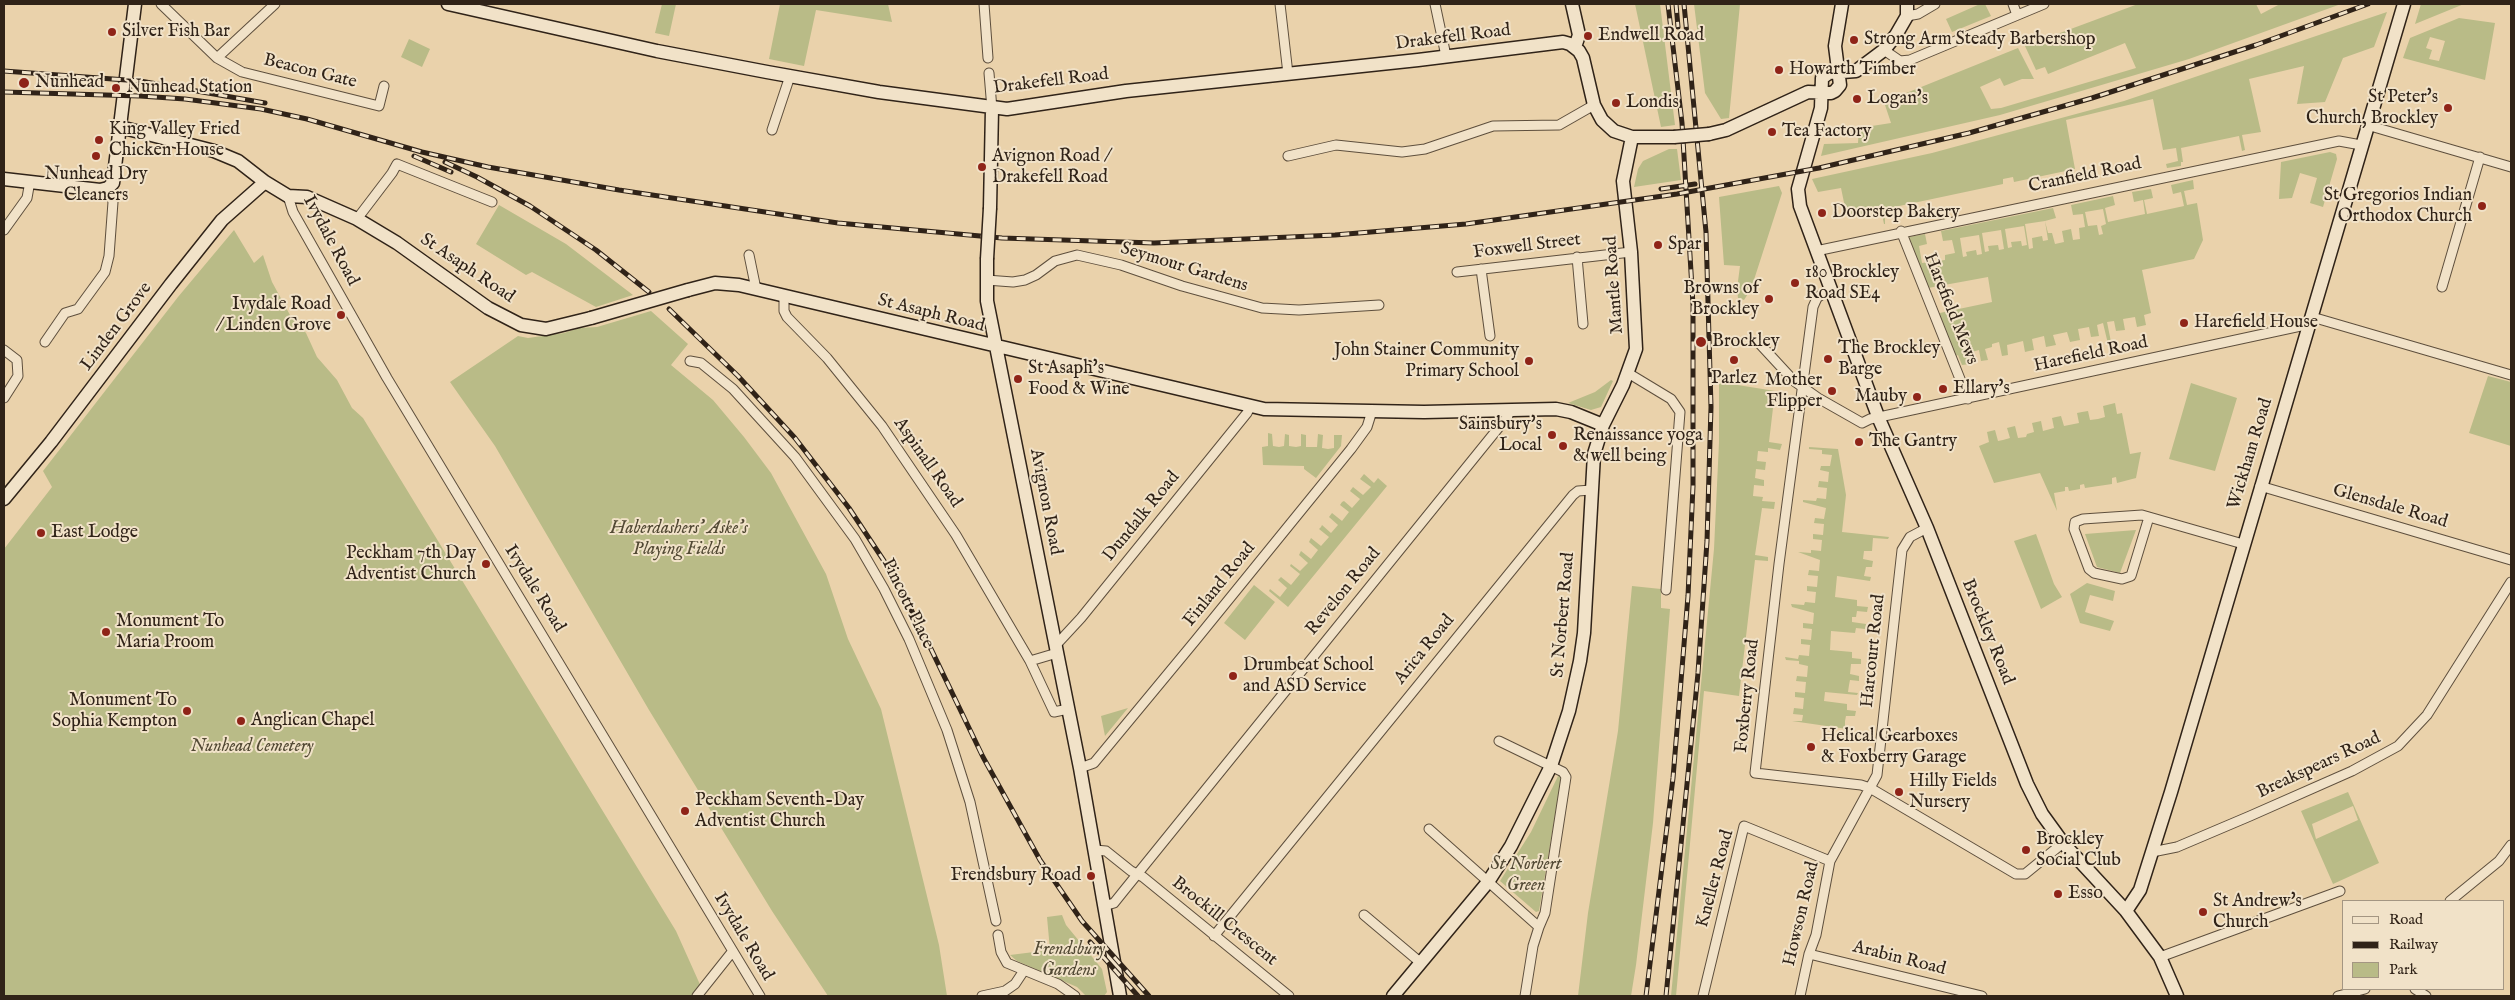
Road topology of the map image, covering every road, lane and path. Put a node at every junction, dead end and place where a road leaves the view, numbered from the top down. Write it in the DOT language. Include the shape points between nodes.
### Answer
graph roads {
  1 [pos="135,4"];
  2 [pos="161,4"];
  3 [pos="275,4"];
  4 [pos="448,4"];
  5 [pos="984,4"];
  6 [pos="1280,4"];
  7 [pos="1435,4"];
  8 [pos="1572,4"];
  9 [pos="1842,4"];
  10 [pos="1935,4"];
  11 [pos="2013,4"];
  12 [pos="2044,4"];
  13 [pos="2404,4"];
  14 [pos="1907,10"];
  15 [pos="2017,15"];
  16 [pos="1574,47"];
  17 [pos="1884,50"];
  18 [pos="1446,56"];
  19 [pos="217,58"];
  20 [pos="988,58"];
  21 [pos="1838,71"];
  22 [pos="989,74"];
  23 [pos="1288,74"];
  24 [pos="790,76"];
  25 [pos="384,86"];
  26 [pos="1821,94"];
  27 [pos="1594,105"];
  28 [pos="992,109"];
  29 [pos="2367,125"];
  30 [pos="120,127"];
  31 [pos="772,130"];
  32 [pos="1632,136"];
  33 [pos="2361,145"];
  34 [pos="1288,156"];
  35 [pos="2480,158"];
  36 [pos="2511,167"];
  37 [pos="4,179"];
  38 [pos="30,181"];
  39 [pos="265,182"];
  40 [pos="108,188"];
  41 [pos="288,196"];
  42 [pos="492,202"];
  43 [pos="357,219"];
  44 [pos="4,230"];
  45 [pos="1901,231"];
  46 [pos="1816,250"];
  47 [pos="1631,252"];
  48 [pos="749,255"];
  49 [pos="1577,257"];
  50 [pos="1481,269"];
  51 [pos="1457,272"];
  52 [pos="986,280"];
  53 [pos="2442,287"];
  54 [pos="756,289"];
  55 [pos="1829,289"];
  56 [pos="784,296"];
  57 [pos="1379,305"];
  58 [pos="2311,320"];
  59 [pos="1582,324"];
  60 [pos="1490,336"];
  61 [pos="45,342"];
  62 [pos="1758,342"];
  63 [pos="996,347"];
  64 [pos="4,350"];
  65 [pos="690,361"];
  66 [pos="1628,373"];
  67 [pos="2511,375"];
  68 [pos="1802,386"];
  69 [pos="4,398"];
  70 [pos="1968,399"];
  71 [pos="1250,407"];
  72 [pos="1508,410"];
  73 [pos="1372,411"];
  74 [pos="1879,419"];
  75 [pos="1603,425"];
  76 [pos="2260,486"];
  77 [pos="1591,490"];
  78 [pos="4,499"];
  79 [pos="2149,517"];
  80 [pos="1927,528"];
  81 [pos="2243,544"];
  82 [pos="2511,560"];
  83 [pos="2511,582"];
  84 [pos="1666,590"];
  85 [pos="1057,649"];
  86 [pos="1030,661"];
  87 [pos="1068,709"];
  88 [pos="1499,741"];
  89 [pos="1551,766"];
  90 [pos="1080,768"];
  91 [pos="1870,788"];
  92 [pos="1428,829"];
  93 [pos="2063,843"];
  94 [pos="2511,845"];
  95 [pos="1095,850"];
  96 [pos="2152,852"];
  97 [pos="1830,861"];
  98 [pos="1137,874"];
  99 [pos="1488,882"];
  100 [pos="2340,891"];
  101 [pos="2451,900"];
  102 [pos="1104,906"];
  103 [pos="2126,911"];
  104 [pos="1364,915"];
  105 [pos="996,921"];
  106 [pos="1539,926"];
  107 [pos="998,935"];
  108 [pos="1214,936"];
  109 [pos="732,952"];
  110 [pos="1809,954"];
  111 [pos="2160,957"];
  112 [pos="1420,963"];
  113 [pos="1023,972"];
  114 [pos="2361,990"];
  115 [pos="697,996"];
  116 [pos="760,996"];
  117 [pos="982,996"];
  118 [pos="1075,996"];
  119 [pos="1120,996"];
  120 [pos="1289,996"];
  121 [pos="1393,996"];
  122 [pos="1524,996"];
  123 [pos="1703,996"];
  124 [pos="1800,996"];
  125 [pos="1982,996"];
  126 [pos="2177,996"];
  127 [pos="2338,996"];
  1 -- 30 [label="street"];
  2 -- 19 [label="street"];
  3 -- 19 [label="street"];
  4 -- 24 [label="street, Drakefell Road" via="657,51"];
  5 -- 20 [label="street"];
  6 -- 23 [label="street"];
  7 -- 18 [label="street"];
  8 -- 16 [label="street" via="1579,35"];
  9 -- 21 [label="street" via="1835,46"];
  10 -- 14 [label="street" via="1918,14"];
  11 -- 15 [label="street"];
  12 -- 15 [label="street"];
  13 -- 29 [label="street, Wickham Road"];
  14 -- 17 [label="street" via="1896,35"];
  15 -- 17 [label="street" via="1910,60 1900,61"];
  16 -- 18 [label="street, Drakefell Road" via="1563,42"];
  16 -- 27 [label="street" via="1583,58"];
  17 -- 21 [label="street" via="1856,71"];
  18 -- 23 [label="street, Drakefell Road"];
  19 -- 25 [label="street, Beacon Gate" via="242,72 379,106"];
  21 -- 26 [label="street" via="1840,85 1831,94"];
  22 -- 28 [label="street"];
  23 -- 28 [label="street, Drakefell Road"];
  24 -- 28 [label="street, Drakefell Road"];
  24 -- 31 [label="street"];
  26 -- 32 [label="street, bridge" via="1808,92 1726,130 1709,134"];
  26 -- 46 [label="street, Brockley Road" via="1821,108 1799,182 1798,196"];
  27 -- 32 [label="street" via="1602,120 1614,131"];
  27 -- 34 [label="street" via="1559,125 1493,126 1425,150 1402,152 1336,145"];
  28 -- 52 [label="street, Avignon Road, bridge"];
  29 -- 33 [label="street, Wickham Road"];
  29 -- 35 [label="street"];
  30 -- 39 [label="street" via="214,151 238,161"];
  30 -- 40 [label="street" via="113,183"];
  32 -- 47 [label="street, Mantle Road" via="1623,180"];
  33 -- 45 [label="street, Cranfield Road" via="2339,141"];
  33 -- 58 [label="street, Wickham Road"];
  35 -- 36 [label="street"];
  35 -- 53 [label="street"];
  37 -- 38 [label="street"];
  38 -- 40 [label="street" via="100,190"];
  38 -- 44 [label="street" via="27,198"];
  39 -- 41 [label="street"];
  39 -- 78 [label="street, Linden Grove" via="222,220"];
  40 -- 61 [label="street" via="113,202 113,256 78,309 65,313"];
  41 -- 43 [label="street, St Asaph Road" via="307,197"];
  41 -- 109 [label="street, Ivydale Road" via="293,212 387,378 604,734"];
  42 -- 43 [label="street" via="397,164"];
  43 -- 54 [label="street, St Asaph Road, bridge" via="397,243 488,308 521,326 546,329 723,282"];
  45 -- 46 [label="street, Cranfield Road"];
  45 -- 70 [label="street, Harefield Mews"];
  46 -- 55 [label="street, Brockley Road"];
  47 -- 49 [label="street, Foxwell Street"];
  47 -- 66 [label="street, Mantle Road" via="1636,349"];
  48 -- 54 [label="street"];
  49 -- 50 [label="street, Foxwell Street"];
  49 -- 59 [label="street"];
  50 -- 51 [label="street, Foxwell Street"];
  50 -- 60 [label="street"];
  52 -- 57 [label="street, Seymour Gardens" via="1025,280 1056,261 1077,255 1121,265 1262,308 1299,310"];
  52 -- 63 [label="street, Avignon Road"];
  54 -- 56 [label="street, St Asaph Road"];
  55 -- 68 [label="street, Foxberry Road" via="1817,298 1813,307"];
  55 -- 74 [label="street, Brockley Road"];
  56 -- 63 [label="street, St Asaph Road"];
  56 -- 86 [label="street, Aspinall Road" via="787,317 827,358 918,477"];
  58 -- 67 [label="street, Harefield Road"];
  58 -- 70 [label="street, Harefield Road"];
  58 -- 76 [label="street, Wickham Road"];
  62 -- 68 [label="street, Harefield Road" via="1773,361"];
  63 -- 71 [label="street, St Asaph Road"];
  63 -- 85 [label="street, Avignon Road"];
  64 -- 69 [label="street" via="18,360 18,376"];
  65 -- 105 [label="street, Pincott Place" via="701,363 733,389 795,456 855,539 884,589 947,730 970,802"];
  66 -- 75 [label="street, Mantle Road"];
  66 -- 84 [label="street" via="1671,399 1680,412"];
  68 -- 74 [label="street, Harefield Road" via="1857,421"];
  68 -- 91 [label="street, Foxberry Road" via="1755,773"];
  70 -- 74 [label="street, Harefield Road"];
  71 -- 73 [label="street, St Asaph Road"];
  71 -- 85 [label="street, Dundalk Road"];
  72 -- 73 [label="street, St Asaph Road"];
  72 -- 75 [label="street, St Asaph Road" via="1556,409"];
  72 -- 98 [label="street, Revelon Road" via="1508,416"];
  73 -- 90 [label="street, Finland Road" via="1367,427 1351,449 1207,627 1094,763"];
  74 -- 80 [label="street, Brockley Road"];
  75 -- 77 [label="street, St Norbert Road" via="1594,454"];
  76 -- 81 [label="street, Wickham Road"];
  76 -- 82 [label="street, Glensdale Road"];
  77 -- 89 [label="street, St Norbert Road" via="1580,661 1569,711"];
  77 -- 108 [label="street, Arica Road" via="1572,495"];
  79 -- 79 [label="street" via="2131,576 2122,579 2089,568 2074,529 2075,522 2130,514"];
  79 -- 81 [label="street"];
  80 -- 91 [label="street, Harcourt Road" via="1910,538 1902,550 1878,775"];
  80 -- 93 [label="street, Brockley Road" via="2018,762 2042,814"];
  81 -- 96 [label="street, Wickham Road"];
  83 -- 96 [label="street, Breakspears Road" via="2428,715 2398,746 2352,771 2178,848"];
  85 -- 86 [label="street"];
  85 -- 87 [label="street, Avignon Road"];
  86 -- 87 [label="street, Aspinall Road" via="1054,712"];
  87 -- 90 [label="street, Avignon Road"];
  88 -- 89 [label="street"];
  89 -- 99 [label="street, St Norbert Road" via="1527,819"];
  89 -- 106 [label="street" via="1562,772 1567,783 1545,913"];
  90 -- 95 [label="street, Avignon Road"];
  91 -- 93 [label="street, Foxberry Road" via="2016,874 2025,874"];
  91 -- 97 [label="street, Howson Road"];
  92 -- 99 [label="street"];
  93 -- 103 [label="street, Brockley Road"];
  94 -- 101 [label="street" via="2499,861"];
  95 -- 98 [label="street" via="1106,851"];
  95 -- 102 [label="street"];
  96 -- 103 [label="street, Wickham Road" via="2140,890"];
  97 -- 110 [label="street, Howson Road" via="1816,935"];
  97 -- 123 [label="street, Kneller Road" via="1744,826"];
  98 -- 102 [label="street, Revelon Road" via="1114,903"];
  98 -- 108 [label="street, Brockill Crescent"];
  99 -- 106 [label="street"];
  99 -- 112 [label="street, St Norbert Road"];
  100 -- 111 [label="street"];
  102 -- 119 [label="street"];
  103 -- 111 [label="street, Brockley Road"];
  104 -- 112 [label="street"];
  106 -- 122 [label="street"];
  107 -- 113 [label="street" via="1003,958"];
  108 -- 120 [label="street, Brockill Crescent"];
  109 -- 115 [label="street"];
  109 -- 116 [label="street, Ivydale Road"];
  110 -- 124 [label="street, Howson Road"];
  110 -- 125 [label="street, Arabin Road"];
  111 -- 126 [label="street, Brockley Road"];
  112 -- 121 [label="street, St Norbert Road"];
  113 -- 117 [label="street" via="1005,991"];
  113 -- 118 [label="street" via="1058,984"];
  114 -- 127 [label="street"];
}
